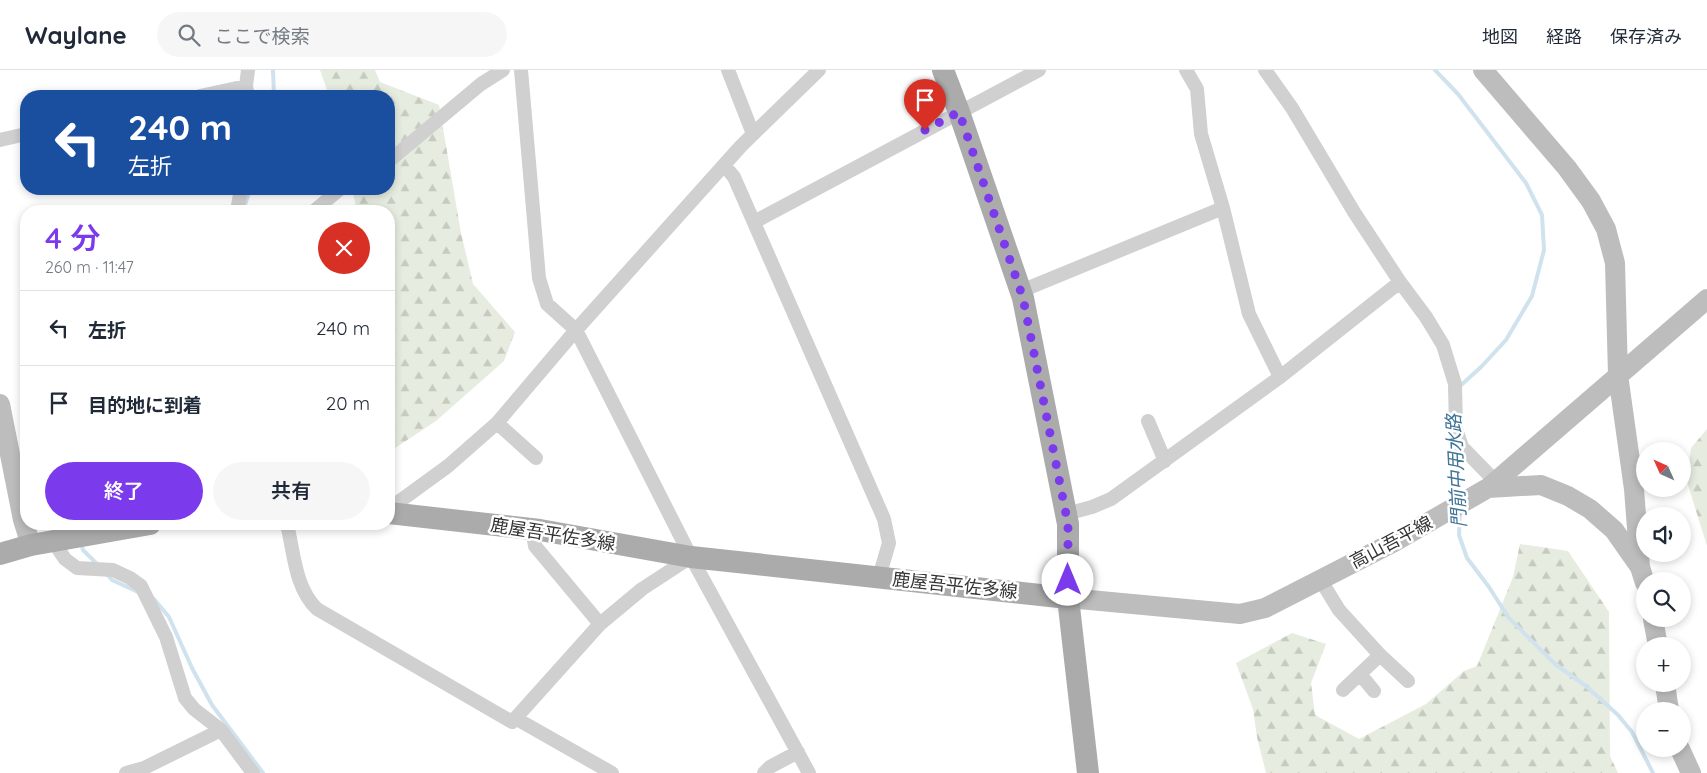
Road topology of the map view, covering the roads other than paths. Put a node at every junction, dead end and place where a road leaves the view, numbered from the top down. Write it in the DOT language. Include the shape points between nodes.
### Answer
graph roads {
  1 [pos="248,70"];
  2 [pos="504,70"];
  3 [pos="520,70"];
  4 [pos="728,70"];
  5 [pos="819,70"];
  6 [pos="943,70"];
  7 [pos="1039,70"];
  8 [pos="1186,70"];
  9 [pos="1265,70"];
  10 [pos="1482,70"];
  11 [pos="247,90"];
  12 [pos="959,112"];
  13 [pos="753,134"];
  14 [pos="20,135"];
  15 [pos="0,140"];
  16 [pos="395,156"];
  17 [pos="724,165"];
  18 [pos="333,195"];
  19 [pos="321,205"];
  20 [pos="1223,208"];
  21 [pos="754,222"];
  22 [pos="1400,282"];
  23 [pos="1020,291"];
  24 [pos="1707,299"];
  25 [pos="576,330"];
  26 [pos="1618,375"];
  27 [pos="1280,377"];
  28 [pos="0,404"];
  29 [pos="1148,421"];
  30 [pos="497,423"];
  31 [pos="536,458"];
  32 [pos="1165,461"];
  33 [pos="1492,485"];
  34 [pos="20,496"];
  35 [pos="395,505"];
  36 [pos="395,514"];
  37 [pos="1066,514"];
  38 [pos="532,529"];
  39 [pos="28,530"];
  40 [pos="116,530"];
  41 [pos="288,530"];
  42 [pos="53,541"];
  43 [pos="31,545"];
  44 [pos="0,554"];
  45 [pos="691,557"];
  46 [pos="1640,572"];
  47 [pos="1642,572"];
  48 [pos="879,577"];
  49 [pos="1320,580"];
  50 [pos="1068,598"];
  51 [pos="600,624"];
  52 [pos="1380,655"];
  53 [pos="1360,674"];
  54 [pos="1408,681"];
  55 [pos="1343,690"];
  56 [pos="1374,691"];
  57 [pos="516,718"];
  58 [pos="221,730"];
  59 [pos="798,752"];
  60 [pos="1684,757"];
  61 [pos="126,773"];
  62 [pos="253,773"];
  63 [pos="612,773"];
  64 [pos="764,773"];
  65 [pos="809,773"];
  66 [pos="1088,773"];
  67 [pos="1691,773"];
  1 -- 11 [label="street"];
  2 -- 16 [label="street" via="481,84"];
  3 -- 25 [label="street" via="539,278 547,304"];
  4 -- 13 [label="street"];
  5 -- 13 [label="street"];
  6 -- 12 [label="main road"];
  7 -- 12 [label="street"];
  8 -- 20 [label="street" via="1197,89 1201,134"];
  9 -- 22 [label="street"];
  10 -- 26 [label="street" via="1567,168 1591,200 1606,229 1615,263"];
  12 -- 21 [label="street"];
  12 -- 23 [label="main road"];
  13 -- 17 [label="street"];
  14 -- 15 [label="street"];
  17 -- 21 [label="street" via="734,177"];
  17 -- 25 [label="street"];
  18 -- 19 [label="street"];
  20 -- 23 [label="street"];
  20 -- 27 [label="street" via="1249,314"];
  21 -- 48 [label="street" via="884,519 889,543"];
  22 -- 27 [label="street"];
  22 -- 33 [label="street" via="1443,345 1455,384 1456,428 1462,447"];
  23 -- 37 [label="main road"];
  24 -- 26 [label="street, 高山吾平線"];
  25 -- 30 [label="street"];
  25 -- 45 [label="street"];
  26 -- 33 [label="street, 高山吾平線"];
  26 -- 47 [label="street"];
  27 -- 32 [label="street"];
  28 -- 34 [label="street"];
  29 -- 32 [label="street"];
  30 -- 31 [label="street"];
  30 -- 35 [label="street" via="448,466"];
  32 -- 37 [label="street" via="1112,499"];
  33 -- 46 [label="street" via="1541,485 1568,496 1590,509 1614,530"];
  33 -- 49 [label="street, 高山吾平線" via="1394,542"];
  36 -- 38 [label="main road, 鹿屋吾平佐多線"];
  37 -- 50 [label="main road"];
  38 -- 45 [label="main road, 鹿屋吾平佐多線"];
  38 -- 51 [label="street" via="535,546"];
  39 -- 43 [label="street"];
  40 -- 42 [label="main road"];
  41 -- 57 [label="street" via="301,587 317,609 512,722"];
  42 -- 43 [label="main road"];
  42 -- 58 [label="street" via="65,560 77,568 113,570 141,586 166,638 185,698"];
  43 -- 44 [label="main road"];
  45 -- 48 [label="main road, 鹿屋吾平佐多線"];
  45 -- 51 [label="street" via="642,589"];
  45 -- 59 [label="street"];
  48 -- 50 [label="main road, 鹿屋吾平佐多線"];
  49 -- 50 [label="street, 高山吾平線" via="1265,608 1240,614"];
  49 -- 52 [label="street" via="1339,610"];
  50 -- 66 [label="main road"];
  51 -- 57 [label="street"];
  52 -- 53 [label="street"];
  52 -- 54 [label="street"];
  53 -- 55 [label="street"];
  53 -- 56 [label="street"];
  57 -- 63 [label="street"];
  58 -- 61 [label="street" via="144,768"];
  58 -- 62 [label="street"];
  59 -- 64 [label="street"];
  59 -- 65 [label="street"];
  60 -- 67 [label="street"];
}
